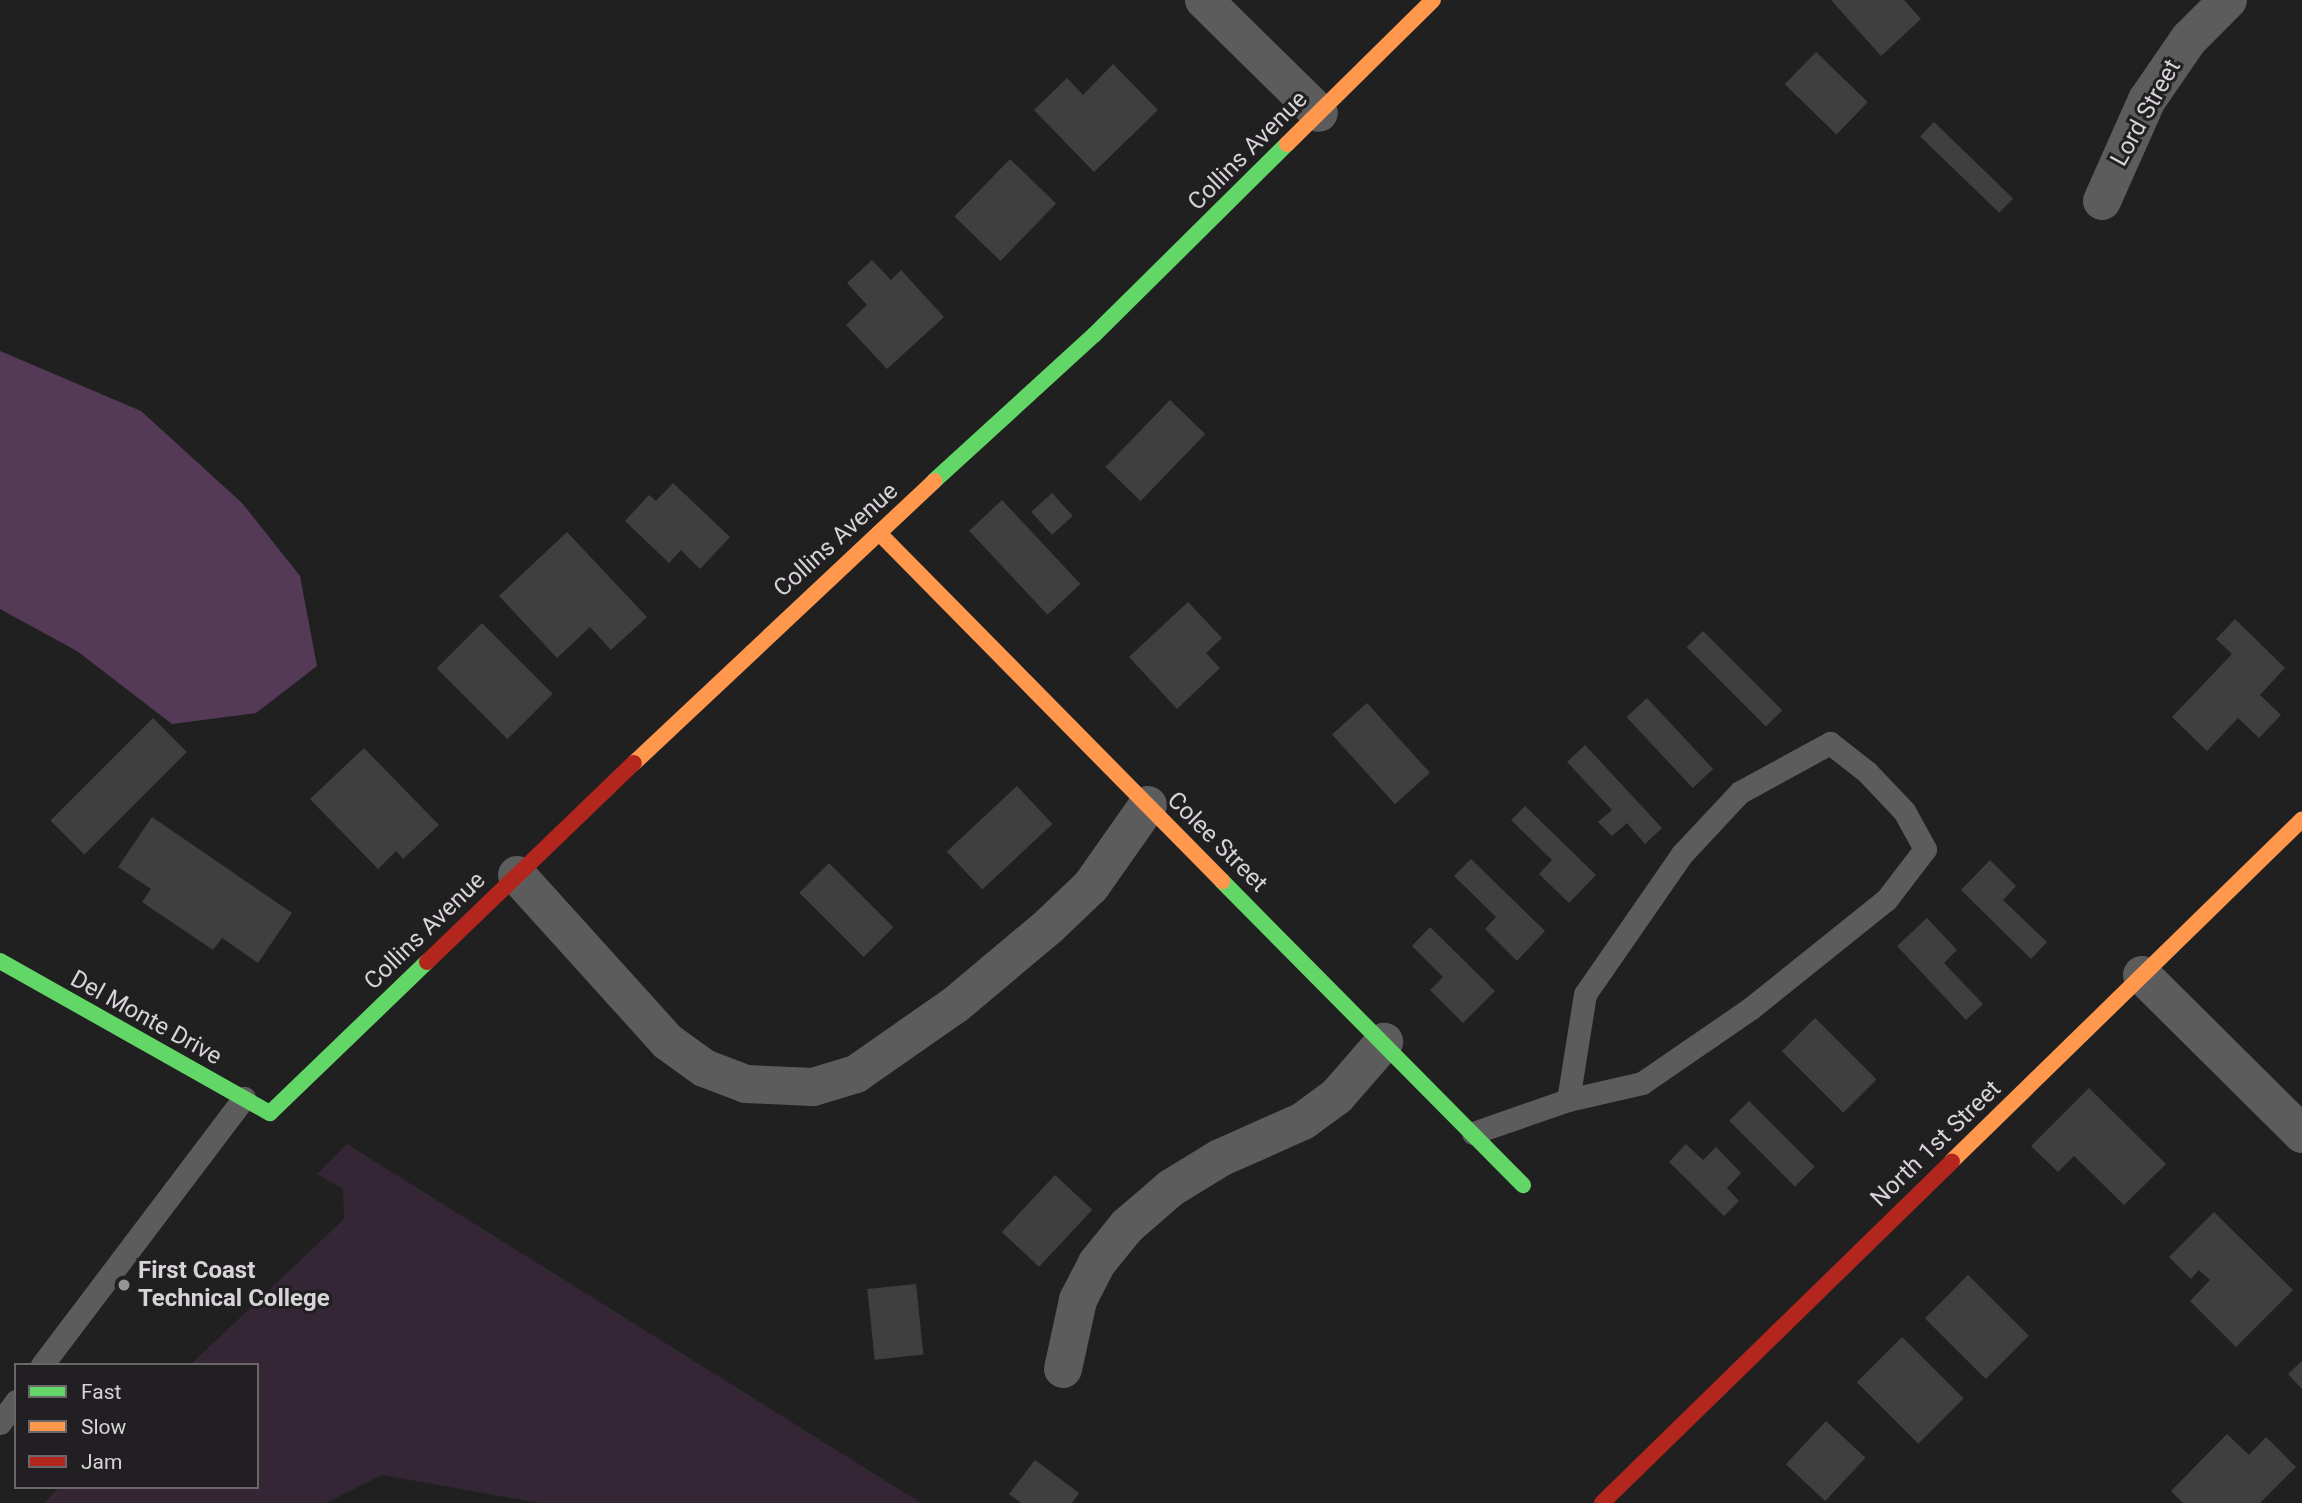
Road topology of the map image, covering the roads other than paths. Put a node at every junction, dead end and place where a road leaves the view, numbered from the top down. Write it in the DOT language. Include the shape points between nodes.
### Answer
graph roads {
  1 [pos="1204,0"];
  2 [pos="1433,0"];
  3 [pos="2228,0"];
  4 [pos="1319,113"];
  5 [pos="2102,201"];
  6 [pos="878,533"];
  7 [pos="1148,805"];
  8 [pos="2302,819"];
  9 [pos="517,875"];
  10 [pos="0,961"];
  11 [pos="2142,975"];
  12 [pos="1384,1042"];
  13 [pos="244,1098"];
  14 [pos="1568,1100"];
  15 [pos="270,1113"];
  16 [pos="1473,1133"];
  17 [pos="2302,1134"];
  18 [pos="1523,1185"];
  19 [pos="44,1363"];
  20 [pos="1063,1368"];
  21 [pos="14,1404"];
  22 [pos="0,1423"];
  23 [pos="1602,1503"];
  1 -- 4 [label="street"];
  2 -- 4 [label="street, Collins Avenue"];
  3 -- 5 [label="street, Lord Street" via="2189,39 2147,100"];
  4 -- 6 [label="street, Collins Avenue" via="1094,335"];
  6 -- 7 [label="street, Colee Street"];
  6 -- 9 [label="street, Collins Avenue"];
  7 -- 9 [label="street" via="1091,886 1017,953 955,1005 856,1074 814,1087 746,1084 704,1068 668,1042"];
  7 -- 12 [label="street, Colee Street"];
  8 -- 11 [label="street, North 1st Street"];
  9 -- 15 [label="street, Collins Avenue"];
  10 -- 13 [label="street, Del Monte Drive"];
  11 -- 17 [label="street"];
  11 -- 23 [label="street, North 1st Street"];
  12 -- 16 [label="street, Colee Street"];
  12 -- 20 [label="street" via="1337,1096 1303,1121 1220,1158 1171,1188 1127,1226 1097,1263 1078,1300"];
  13 -- 15 [label="street, Del Monte Drive"];
  13 -- 19 [label="lane"];
  14 -- 14 [label="lane" via="1642,1083 1751,1008 1886,900 1926,849 1904,811 1867,772 1830,743 1740,792 1682,854 1585,994"];
  14 -- 16 [label="lane"];
  16 -- 18 [label="street, Colee Street"];
  21 -- 22 [label="lane"];
}
